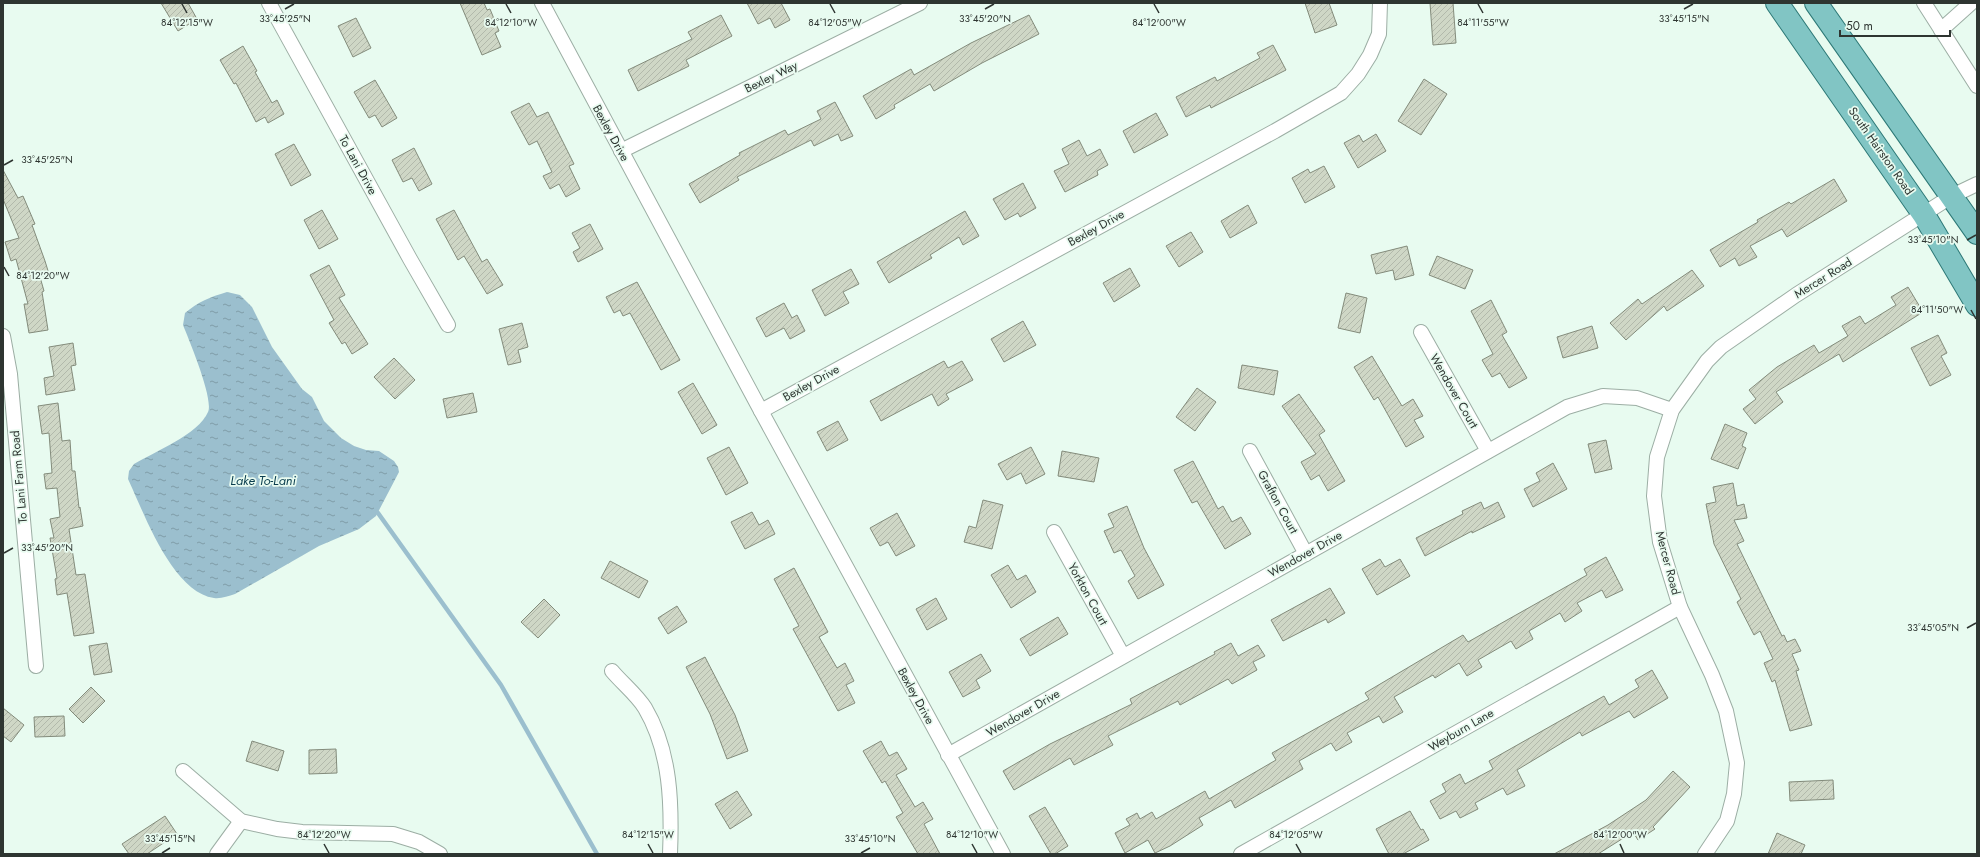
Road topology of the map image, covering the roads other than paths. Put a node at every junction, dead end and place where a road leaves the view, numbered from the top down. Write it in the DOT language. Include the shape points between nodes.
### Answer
graph roads {
  1 [pos="269,3"];
  2 [pos="542,3"];
  3 [pos="920,3"];
  4 [pos="1380,3"];
  5 [pos="1777,3"];
  6 [pos="1816,3"];
  7 [pos="1924,3"];
  8 [pos="1971,3"];
  9 [pos="1941,30"];
  10 [pos="1977,86"];
  11 [pos="621,151"];
  12 [pos="1977,184"];
  13 [pos="1952,196"];
  14 [pos="1924,215"];
  15 [pos="1977,233"];
  16 [pos="1977,305"];
  17 [pos="448,325"];
  18 [pos="1420,332"];
  19 [pos="3,336"];
  20 [pos="6,375"];
  21 [pos="1672,410"];
  22 [pos="761,411"];
  23 [pos="1488,450"];
  24 [pos="1250,451"];
  25 [pos="1054,532"];
  26 [pos="1306,554"];
  27 [pos="1680,607"];
  28 [pos="1122,656"];
  29 [pos="36,666"];
  30 [pos="612,671"];
  31 [pos="948,755"];
  32 [pos="184,771"];
  33 [pos="241,821"];
  34 [pos="217,854"];
  35 [pos="440,854"];
  36 [pos="670,854"];
  37 [pos="1003,854"];
  38 [pos="1241,854"];
  39 [pos="1706,854"];
  1 -- 17 [label="street, To Lani Drive"];
  2 -- 11 [label="street, Bexley Drive"];
  3 -- 11 [label="street, Bexley Way"];
  4 -- 22 [label="street, Bexley Drive" via="1379,34 1370,55 1341,93"];
  5 -- 14 [label="main road, South Hairston Road"];
  6 -- 13 [label="main road"];
  7 -- 9 [label="street"];
  8 -- 9 [label="street"];
  9 -- 10 [label="street"];
  11 -- 22 [label="street, Bexley Drive"];
  12 -- 13 [label="street, Mercer Road"];
  13 -- 14 [label="street, Mercer Road"];
  13 -- 15 [label="main road"];
  14 -- 16 [label="main road, South Hairston Road"];
  14 -- 21 [label="street, Mercer Road" via="1796,295 1721,347 1707,361"];
  18 -- 23 [label="street, Wendover Court"];
  19 -- 20 [label="street, To Lani Farm Road"];
  20 -- 29 [label="street, To Lani Farm Road"];
  21 -- 23 [label="street, Wendover Drive" via="1637,398 1603,396 1567,407"];
  21 -- 27 [label="street, Mercer Road" via="1657,457 1654,496 1660,542"];
  22 -- 31 [label="street, Bexley Drive"];
  23 -- 26 [label="street, Wendover Drive"];
  24 -- 26 [label="street, Grafton Court"];
  25 -- 28 [label="street, Yorkton Court"];
  26 -- 28 [label="street, Wendover Drive"];
  27 -- 38 [label="street, Weyburn Lane"];
  27 -- 39 [label="street, Mercer Road" via="1726,711 1737,763 1734,794 1727,821"];
  28 -- 31 [label="street, Wendover Drive"];
  30 -- 36 [label="street" via="644,707 658,737 669,777"];
  31 -- 37 [label="street, Bexley Drive"];
  32 -- 33 [label="street"];
  33 -- 34 [label="street"];
  33 -- 35 [label="street" via="302,832 393,834 419,842"];
}
